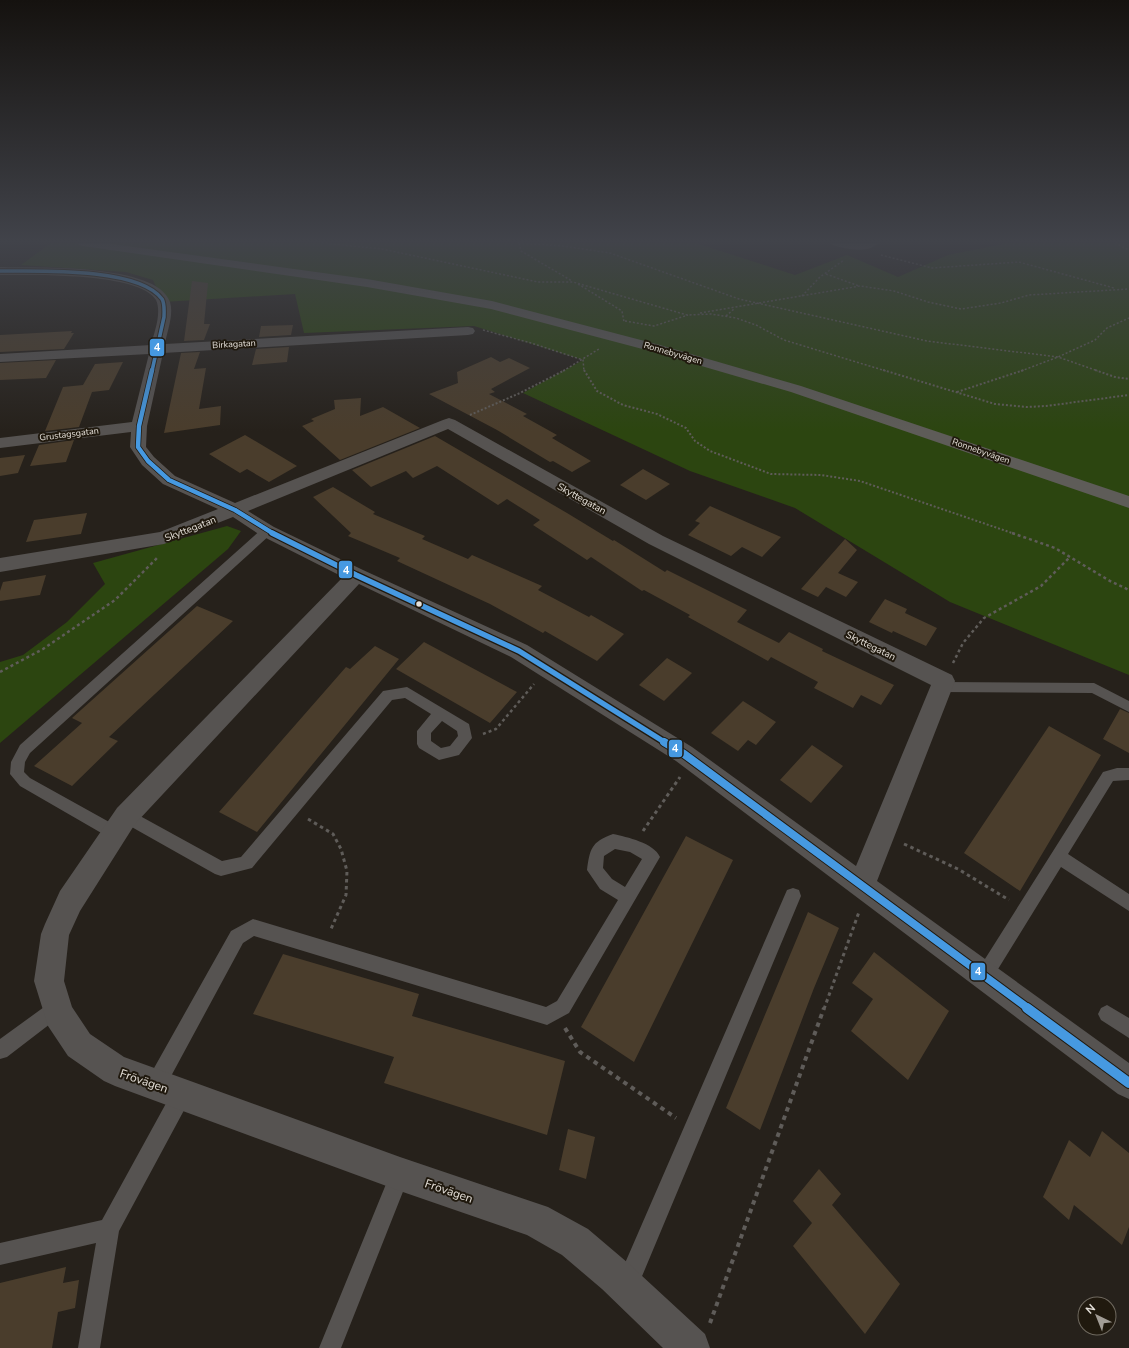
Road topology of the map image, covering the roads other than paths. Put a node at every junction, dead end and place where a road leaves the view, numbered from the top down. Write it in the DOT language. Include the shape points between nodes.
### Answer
graph roads {
  1 [pos="165,306"];
  2 [pos="495,306"];
  3 [pos="468,331"];
  4 [pos="157,348"];
  5 [pos="0,358"];
  6 [pos="139,426"];
  7 [pos="0,443"];
  8 [pos="1129,502"];
  9 [pos="235,510"];
  10 [pos="267,531"];
  11 [pos="0,564"];
  12 [pos="356,575"];
  13 [pos="943,684"];
  14 [pos="1129,707"];
  15 [pos="440,713"];
  16 [pos="1129,774"];
  17 [pos="121,825"];
  18 [pos="1058,856"];
  19 [pos="865,887"];
  20 [pos="793,896"];
  21 [pos="628,898"];
  22 [pos="1129,903"];
  23 [pos="984,976"];
  24 [pos="57,1008"];
  25 [pos="1108,1014"];
  26 [pos="1129,1029"];
  27 [pos="0,1050"];
  28 [pos="1129,1083"];
  29 [pos="169,1089"];
  30 [pos="400,1174"];
  31 [pos="109,1229"];
  32 [pos="0,1254"];
  33 [pos="626,1286"];
  34 [pos="89,1348"];
  35 [pos="330,1348"];
  36 [pos="691,1348"];
  1 -- 4 [label="street"];
  2 -- 8 [label="main road, Ronnebyvägen" via="796,389"];
  3 -- 4 [label="street, Birkagatan"];
  4 -- 5 [label="street, Birkagatan"];
  4 -- 6 [label="street"];
  6 -- 7 [label="street, Grustagsgatan"];
  6 -- 9 [label="street" via="138,447 148,461 168,480"];
  9 -- 10 [label="street"];
  9 -- 11 [label="street, Skyttegatan" via="164,538"];
  9 -- 13 [label="street, Skyttegatan" via="449,423 656,540"];
  10 -- 12 [label="street"];
  10 -- 17 [label="lane" via="25,749 18,762 17,774 25,782"];
  12 -- 17 [label="street, Frövägen"];
  12 -- 19 [label="street" via="518,650 692,760"];
  13 -- 14 [label="lane" via="1094,688"];
  13 -- 19 [label="street" via="882,834"];
  15 -- 15 [label="lane" via="464,728 464,738 454,751 439,754 424,744 424,731"];
  15 -- 17 [label="lane" via="407,692 388,695 246,863 221,869"];
  16 -- 18 [label="lane" via="1108,776"];
  17 -- 24 [label="street, Frövägen" via="70,900 55,934 49,981"];
  18 -- 22 [label="lane"];
  18 -- 23 [label="lane"];
  19 -- 23 [label="street"];
  20 -- 33 [label="lane"];
  21 -- 21 [label="lane" via="652,857 633,846 613,841 597,852 595,870 606,884"];
  21 -- 29 [label="lane" via="563,1007 547,1016 253,927 237,937"];
  23 -- 28 [label="street"];
  24 -- 27 [label="lane"];
  24 -- 29 [label="street, Frövägen" via="80,1045 115,1070"];
  25 -- 26 [label="lane"];
  29 -- 30 [label="street, Frövägen"];
  29 -- 31 [label="lane"];
  30 -- 33 [label="street, Frövägen" via="535,1220 575,1242"];
  30 -- 35 [label="lane"];
  31 -- 32 [label="lane"];
  31 -- 34 [label="lane"];
  33 -- 36 [label="street, Frövägen"];
}
